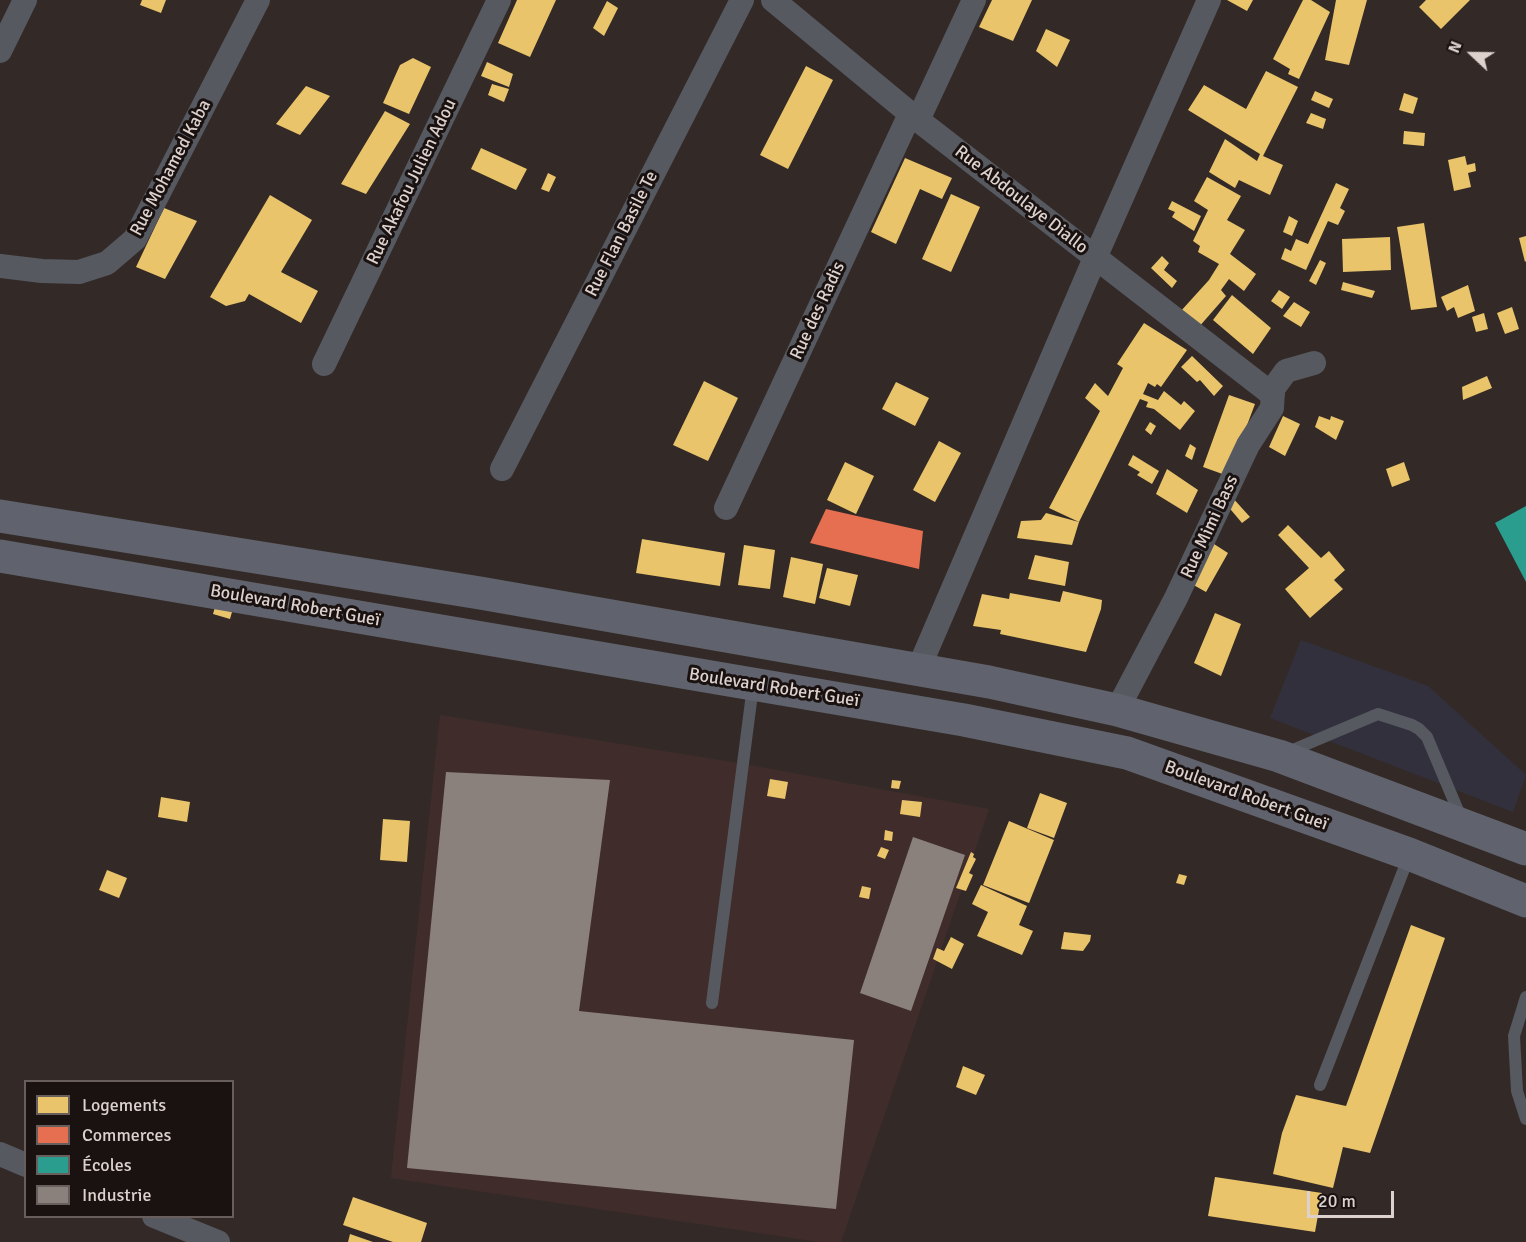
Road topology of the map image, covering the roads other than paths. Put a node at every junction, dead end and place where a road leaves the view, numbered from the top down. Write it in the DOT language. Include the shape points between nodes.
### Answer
graph roads {
  1 [pos="25,0"];
  2 [pos="258,0"];
  3 [pos="499,0"];
  4 [pos="742,0"];
  5 [pos="773,0"];
  6 [pos="974,0"];
  7 [pos="1209,0"];
  8 [pos="0,51"];
  9 [pos="914,117"];
  10 [pos="1095,258"];
  11 [pos="0,266"];
  12 [pos="1314,363"];
  13 [pos="324,364"];
  14 [pos="1273,395"];
  15 [pos="502,469"];
  16 [pos="726,508"];
  17 [pos="0,516"];
  18 [pos="0,556"];
  19 [pos="918,670"];
  20 [pos="753,685"];
  21 [pos="1117,710"];
  22 [pos="1279,756"];
  23 [pos="1464,824"];
  24 [pos="1526,849"];
  25 [pos="1409,854"];
  26 [pos="1526,901"];
  27 [pos="1526,998"];
  28 [pos="712,1003"];
  29 [pos="1320,1085"];
  30 [pos="1526,1119"];
  31 [pos="0,1154"];
  32 [pos="24,1164"];
  33 [pos="159,1218"];
  34 [pos="218,1242"];
  1 -- 8 [label="street"];
  2 -- 11 [label="street, Rue Mohamed Kaba" via="135,239 107,263 79,273"];
  3 -- 13 [label="street, Rue Akafou Julien Adou"];
  4 -- 15 [label="street, Rue Flan Basile Te"];
  5 -- 9 [label="street, Rue Abdoulaye Diallo"];
  6 -- 9 [label="street, Rue des Radis"];
  7 -- 10 [label="street"];
  9 -- 10 [label="street, Rue Abdoulaye Diallo"];
  9 -- 16 [label="street, Rue des Radis"];
  10 -- 14 [label="street, Rue Abdoulaye Diallo"];
  10 -- 19 [label="street"];
  12 -- 14 [label="street, Rue Mimi Bass" via="1286,371"];
  14 -- 21 [label="street, Rue Mimi Bass" via="1272,408 1248,445 1176,598"];
  17 -- 19 [label="main road"];
  18 -- 20 [label="main road, Boulevard Robert Gueï"];
  19 -- 21 [label="main road"];
  20 -- 25 [label="main road, Boulevard Robert Gueï" via="964,720 1127,753"];
  20 -- 28 [label="lane"];
  21 -- 22 [label="main road"];
  22 -- 23 [label="main road"];
  22 -- 23 [label="lane" via="1371,716 1385,715 1419,729 1427,737"];
  23 -- 24 [label="main road"];
  25 -- 26 [label="main road, Boulevard Robert Gueï"];
  25 -- 29 [label="lane"];
  27 -- 30 [label="lane" via="1514,1036 1517,1091"];
  31 -- 32 [label="street"];
  33 -- 34 [label="street"];
}
